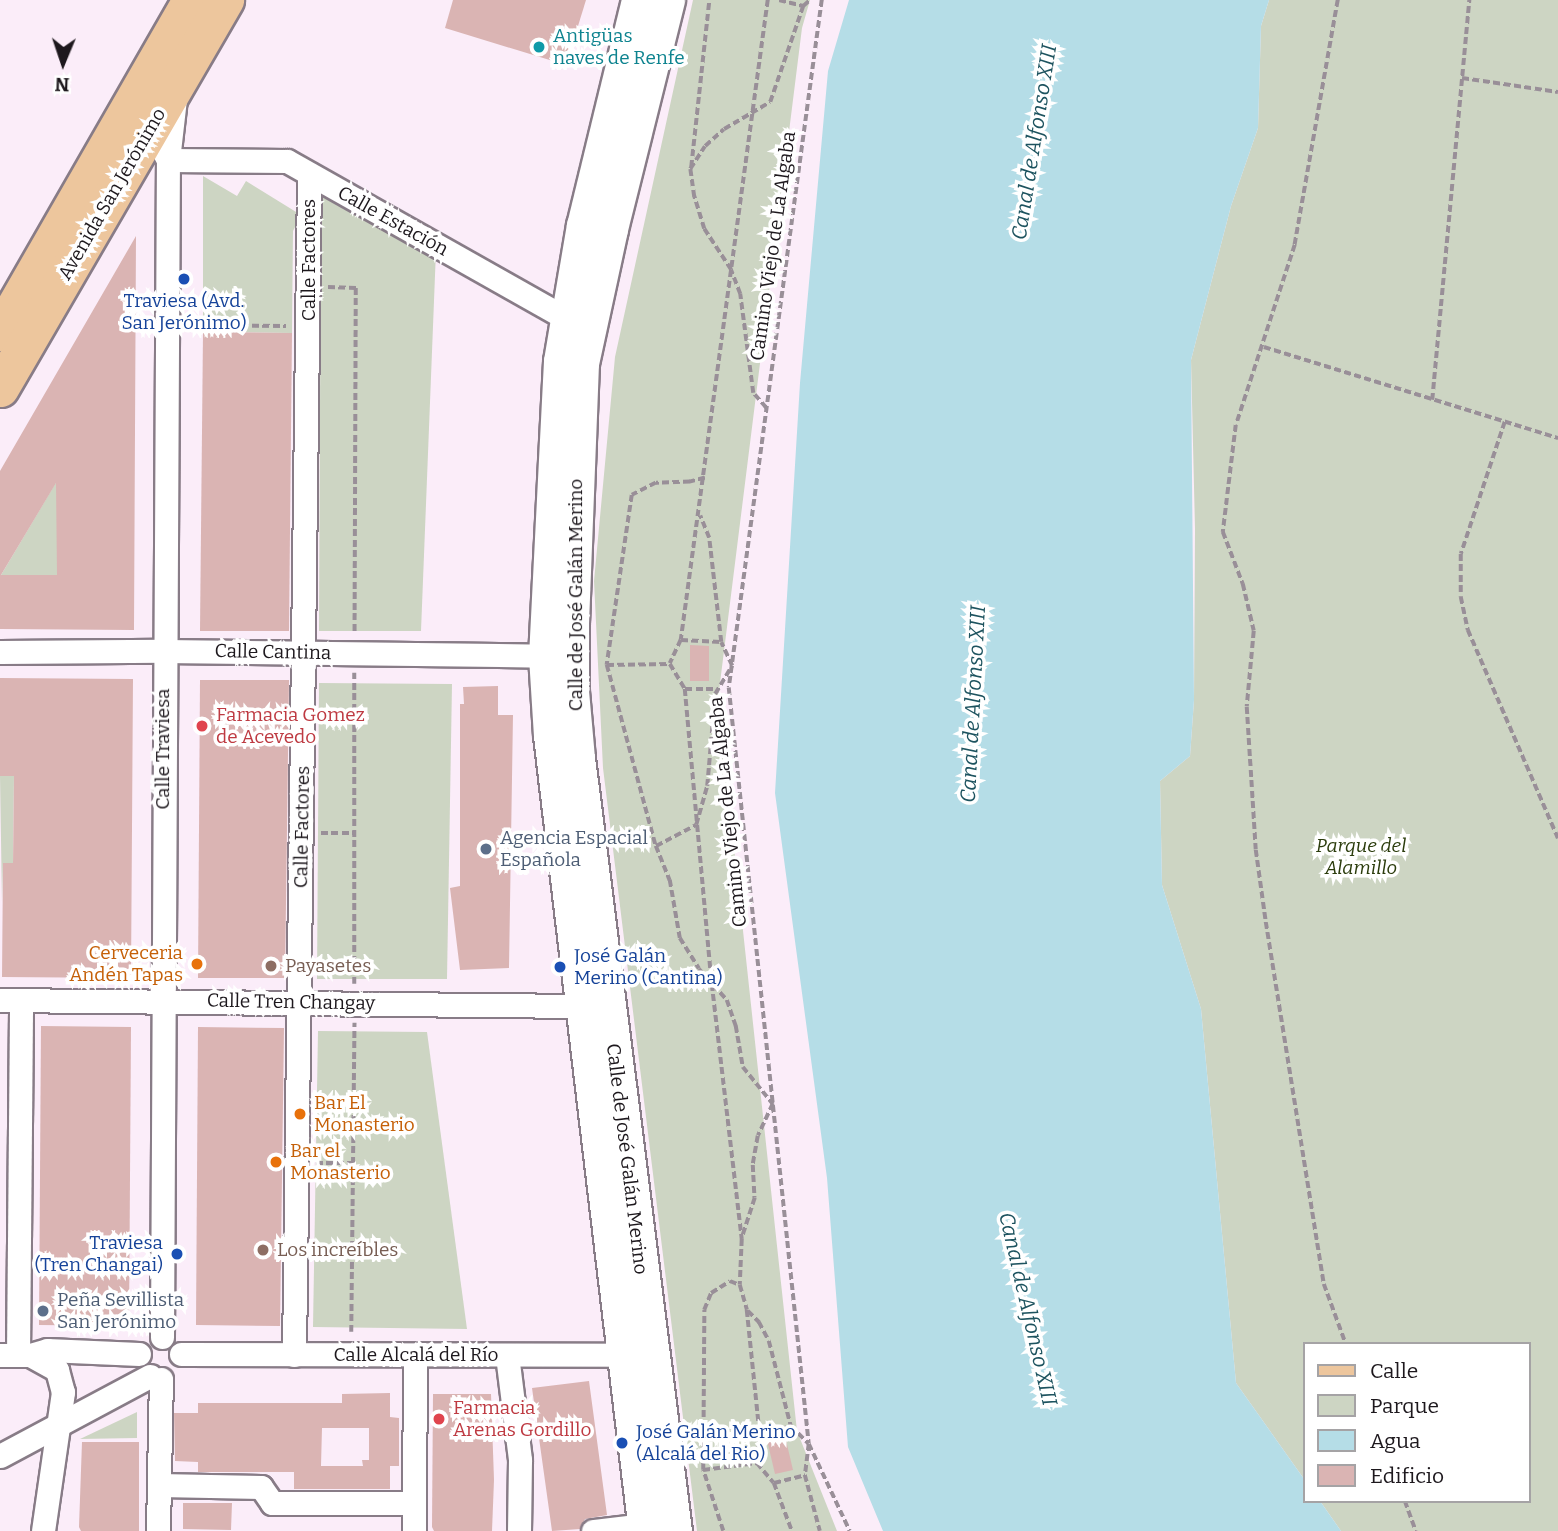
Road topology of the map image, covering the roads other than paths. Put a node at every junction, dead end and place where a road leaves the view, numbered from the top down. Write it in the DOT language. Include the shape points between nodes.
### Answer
graph roads {
  1 [pos="191,0"];
  2 [pos="225,0"];
  3 [pos="638,0"];
  4 [pos="668,0"];
  5 [pos="142,143"];
  6 [pos="309,174"];
  7 [pos="567,319"];
  8 [pos="0,331"];
  9 [pos="0,388"];
  10 [pos="163,651"];
  11 [pos="0,652"];
  12 [pos="304,652"];
  13 [pos="545,656"];
  14 [pos="11,1000"];
  15 [pos="164,1000"];
  16 [pos="298,1002"];
  17 [pos="582,1006"];
  18 [pos="162,1338"];
  19 [pos="75,1351"];
  20 [pos="139,1354"];
  21 [pos="180,1354"];
  22 [pos="16,1355"];
  23 [pos="293,1355"];
  24 [pos="415,1355"];
  25 [pos="507,1355"];
  26 [pos="638,1355"];
  27 [pos="57,1370"];
  28 [pos="155,1378"];
  29 [pos="58,1426"];
  30 [pos="0,1456"];
  31 [pos="159,1485"];
  32 [pos="414,1503"];
  33 [pos="654,1529"];
  34 [pos="43,1531"];
  35 [pos="158,1531"];
  36 [pos="414,1531"];
  37 [pos="519,1531"];
  38 [pos="593,1531"];
  1 -- 5 [label="main road, Avenida San Jerónimo"];
  2 -- 5 [label="main road, Avenida San Jerónimo"];
  3 -- 7 [label="main road, Calle de José Galán Merino" via="583,225"];
  4 -- 26 [label="main road, Calle de José Galán Merino" via="582,363 572,570 572,691"];
  5 -- 6 [label="street, Calle Estación" via="287,161"];
  5 -- 8 [label="main road, Avenida San Jerónimo"];
  5 -- 9 [label="main road, Avenida San Jerónimo"];
  5 -- 10 [label="street, Calle Traviesa" via="167,324"];
  6 -- 7 [label="street, Calle Estación"];
  6 -- 12 [label="street, Calle Factores"];
  7 -- 13 [label="main road, Calle de José Galán Merino" via="559,374"];
  10 -- 11 [label="street, Calle Cantina"];
  10 -- 12 [label="street, Calle Cantina"];
  10 -- 15 [label="street, Calle Traviesa"];
  12 -- 13 [label="street, Calle Cantina"];
  12 -- 16 [label="street, Calle Factores"];
  13 -- 17 [label="main road, Calle de José Galán Merino"];
  14 -- 15 [label="street, Calle Tren Changay"];
  14 -- 22 [label="street"];
  15 -- 16 [label="street, Calle Tren Changay"];
  15 -- 18 [label="street, Calle Traviesa"];
  16 -- 17 [label="street, Calle Tren Changay"];
  16 -- 23 [label="street, Calle Factores"];
  17 -- 26 [label="main road, Calle de José Galán Merino"];
  18 -- 20 [label="street" via="145,1343"];
  18 -- 21 [label="street" via="177,1346"];
  19 -- 20 [label="street"];
  19 -- 22 [label="street"];
  19 -- 27 [label="street"];
  20 -- 28 [label="street" via="139,1363"];
  21 -- 23 [label="street, Calle Alcalá del Río"];
  21 -- 28 [label="street" via="174,1374"];
  22 -- 27 [label="street"];
  23 -- 24 [label="street, Calle Alcalá del Río"];
  24 -- 25 [label="street, Calle Alcalá del Río"];
  24 -- 32 [label="street"];
  25 -- 26 [label="street, Calle Alcalá del Río"];
  25 -- 37 [label="street" via="520,1460"];
  26 -- 33 [label="main road, Calle de José Galán Merino"];
  27 -- 29 [label="street" via="64,1392"];
  28 -- 29 [label="street"];
  28 -- 31 [label="street"];
  29 -- 30 [label="street"];
  29 -- 34 [label="street"];
  31 -- 32 [label="street" via="261,1487 272,1503"];
  31 -- 35 [label="street"];
  32 -- 36 [label="street"];
  33 -- 38 [label="street"];
}
